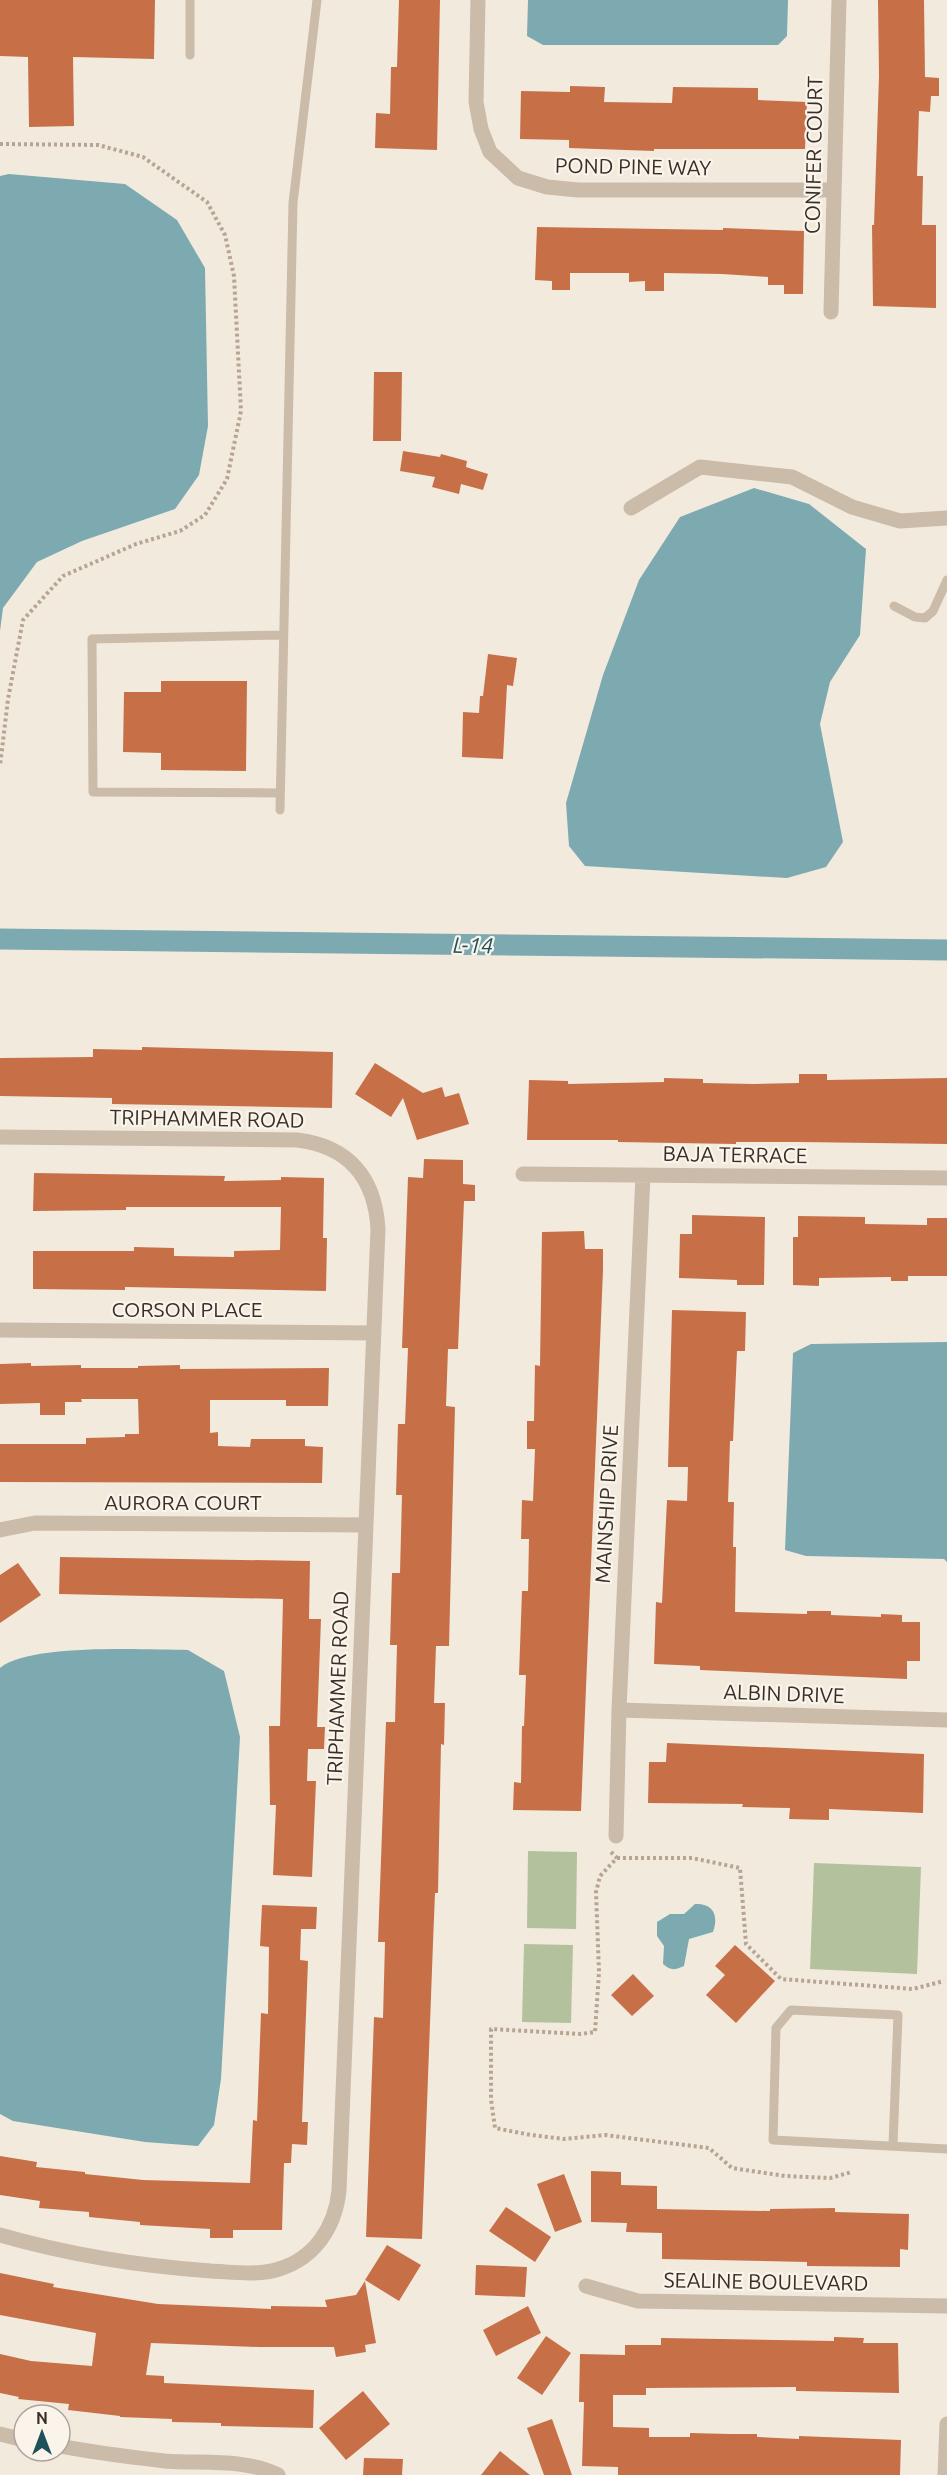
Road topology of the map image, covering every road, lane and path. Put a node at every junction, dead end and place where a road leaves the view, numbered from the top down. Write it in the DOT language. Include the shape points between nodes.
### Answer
graph roads {
  1 [pos="190,0"];
  2 [pos="317,0"];
  3 [pos="478,0"];
  4 [pos="839,0"];
  5 [pos="190,55"];
  6 [pos="0,144"];
  7 [pos="834,190"];
  8 [pos="831,312"];
  9 [pos="631,508"];
  10 [pos="947,518"];
  11 [pos="947,580"];
  12 [pos="894,606"];
  13 [pos="283,635"];
  14 [pos="0,766"];
  15 [pos="280,793"];
  16 [pos="279,810"];
  17 [pos="0,1137"];
  18 [pos="523,1174"];
  19 [pos="643,1175"];
  20 [pos="947,1178"];
  21 [pos="0,1330"];
  22 [pos="374,1333"];
  23 [pos="366,1525"];
  24 [pos="0,1530"];
  25 [pos="619,1710"];
  26 [pos="947,1720"];
  27 [pos="616,1836"];
  28 [pos="602,1845"];
  29 [pos="617,1858"];
  30 [pos="944,1981"];
  31 [pos="893,2146"];
  32 [pos="947,2149"];
  33 [pos="852,2172"];
  34 [pos="0,2235"];
  35 [pos="586,2286"];
  36 [pos="947,2306"];
  37 [pos="947,2424"];
  38 [pos="72,2448"];
  39 [pos="278,2475"];
  40 [pos="945,2475"];
  1 -- 5 [label="lane"];
  2 -- 13 [label="lane" via="293,203"];
  3 -- 7 [label="street, POND PINE WAY" via="476,102 481,129 490,152 518,178 547,187 578,190"];
  4 -- 7 [label="street, CONIFER COURT"];
  6 -- 14 [label="path" via="98,144 143,157 207,202 225,235 234,276 241,411 227,479 205,515 180,531 136,544 63,576 23,620"];
  7 -- 8 [label="street, CONIFER COURT"];
  9 -- 10 [label="street" via="700,467 792,477 852,507 900,521"];
  11 -- 12 [label="lane" via="933,611 925,618"];
  13 -- 15 [label="lane"];
  13 -- 15 [label="lane" via="92,639 93,792"];
  15 -- 16 [label="lane"];
  17 -- 22 [label="street, TRIPHAMMER ROAD" via="297,1140 326,1146 361,1173 369,1185 377,1214"];
  18 -- 19 [label="street, BAJA TERRACE"];
  19 -- 20 [label="street, BAJA TERRACE"];
  19 -- 25 [label="street, MAINSHIP DRIVE"];
  21 -- 22 [label="street, CORSON PLACE"];
  22 -- 23 [label="street, TRIPHAMMER ROAD"];
  23 -- 24 [label="street, AURORA COURT" via="34,1523"];
  23 -- 34 [label="street, TRIPHAMMER ROAD" via="339,2191 333,2220 306,2255 265,2272 122,2262"];
  25 -- 26 [label="street, ALBIN DRIVE"];
  25 -- 27 [label="street, MAINSHIP DRIVE"];
  28 -- 29 [label="path"];
  29 -- 30 [label="path" via="692,1858 740,1868 746,1944 781,1980 913,1989"];
  29 -- 33 [label="path" via="600,1876 596,1892 599,1972 595,2032 491,2029 495,2128 564,2139 605,2135 709,2148 732,2168 785,2176 830,2178"];
  31 -- 31 [label="lane" via="773,2140 776,2028 791,2010 898,2015"];
  31 -- 32 [label="lane"];
  35 -- 36 [label="street, SEALINE BOULEVARD" via="638,2301"];
  37 -- 40 [label="street"];
  38 -- 39 [label="street" via="166,2461 243,2465"];
}
